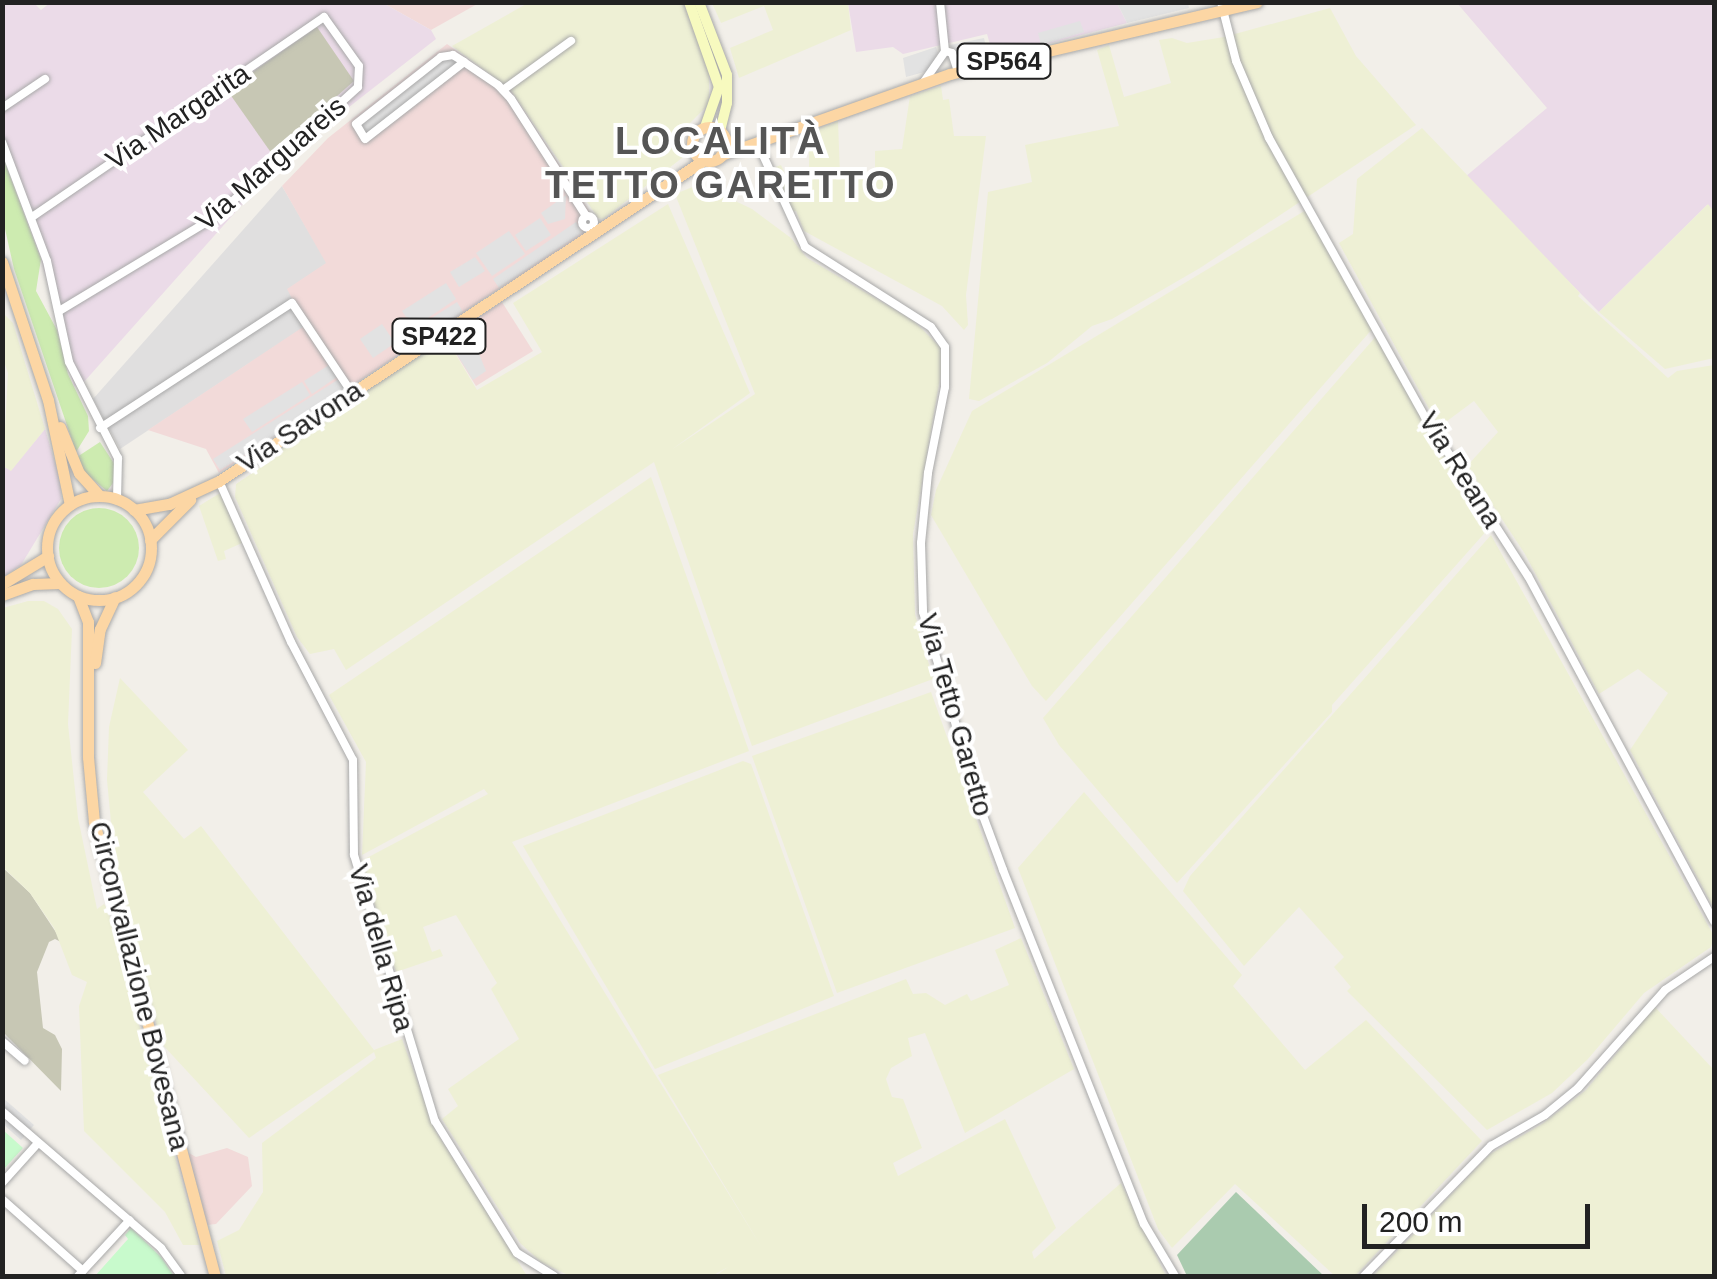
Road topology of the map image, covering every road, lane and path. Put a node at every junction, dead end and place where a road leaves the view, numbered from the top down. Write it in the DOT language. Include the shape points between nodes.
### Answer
graph roads {
  1 [pos="689,2"];
  2 [pos="699,2"];
  3 [pos="940,2"];
  4 [pos="1257,2"];
  5 [pos="1222,6"];
  6 [pos="324,16"];
  7 [pos="570,41"];
  8 [pos="942,55"];
  9 [pos="464,62"];
  10 [pos="954,72"];
  11 [pos="45,79"];
  12 [pos="923,83"];
  13 [pos="503,90"];
  14 [pos="2,108"];
  15 [pos="705,127"];
  16 [pos="722,134"];
  17 [pos="2,142"];
  18 [pos="757,142"];
  19 [pos="693,149"];
  20 [pos="722,155"];
  21 [pos="704,160"];
  22 [pos="670,180"];
  23 [pos="32,217"];
  24 [pos="593,230"];
  25 [pos="2,262"];
  26 [pos="59,311"];
  27 [pos="352,393"];
  28 [pos="100,428"];
  29 [pos="63,445"];
  30 [pos="219,481"];
  31 [pos="205,488"];
  32 [pos="100,496"];
  33 [pos="117,500"];
  34 [pos="70,506"];
  35 [pos="134,510"];
  36 [pos="150,540"];
  37 [pos="48,556"];
  38 [pos="60,583"];
  39 [pos="2,584"];
  40 [pos="2,595"];
  41 [pos="78,596"];
  42 [pos="115,597"];
  43 [pos="91,692"];
  44 [pos="1714,921"];
  45 [pos="1714,957"];
  46 [pos="2,1041"];
  47 [pos="24,1061"];
  48 [pos="2,1111"];
  49 [pos="38,1144"];
  50 [pos="2,1184"];
  51 [pos="2,1199"];
  52 [pos="130,1220"];
  53 [pos="81,1274"];
  54 [pos="181,1276"];
  55 [pos="214,1276"];
  56 [pos="554,1276"];
  57 [pos="1175,1276"];
  58 [pos="1364,1276"];
  1 -- 15 [label="street, SP422" via="719,87"];
  2 -- 16 [label="street" via="726,76"];
  3 -- 8 [label="street"];
  4 -- 5 [label="main road, SP564"];
  5 -- 10 [label="main road, SP564"];
  5 -- 44 [label="street, Via Reana" via="1236,61 1269,138 1426,416 1528,576"];
  6 -- 23 [label="street, Via Margarita"];
  6 -- 26 [label="street, Via Marguareis" via="359,66 358,87 215,218"];
  7 -- 13 [label="street"];
  8 -- 10 [label="street"];
  8 -- 12 [label="street"];
  9 -- 9 [label="street" via="441,57 356,124 365,140"];
  9 -- 13 [label="street"];
  10 -- 12 [label="main road, SP564"];
  11 -- 14 [label="street"];
  12 -- 18 [label="main road, SP564"];
  13 -- 24 [label="street" via="594,219"];
  15 -- 16 [label="main road"];
  15 -- 19 [label="main road, SP422" via="696,133"];
  16 -- 18 [label="main road, SP564"];
  16 -- 20 [label="main road"];
  17 -- 23 [label="street"];
  18 -- 20 [label="main road, SP564"];
  18 -- 57 [label="street, Via Tetto Garetto" via="805,248 931,327 945,347 921,542 923,612 1003,870 1144,1224"];
  19 -- 21 [label="main road"];
  19 -- 22 [label="main road, Via Savona / SP422"];
  20 -- 21 [label="main road, SP422"];
  21 -- 22 [label="main road, Via Savona / SP422"];
  22 -- 24 [label="main road, Via Savona / SP422"];
  23 -- 26 [label="street"];
  24 -- 27 [label="main road, Via Savona / SP422"];
  25 -- 29 [label="main road"];
  26 -- 28 [label="street" via="62,342"];
  27 -- 28 [label="street" via="292,303"];
  27 -- 30 [label="main road, Via Savona / SP422"];
  28 -- 33 [label="street" via="120,467"];
  29 -- 32 [label="main road"];
  29 -- 34 [label="main road"];
  30 -- 31 [label="main road, Via Savona / SP422"];
  30 -- 56 [label="street, Via della Ripa" via="352,760 354,855 435,1121 516,1253"];
  31 -- 35 [label="main road, Via Savona / SP422"];
  31 -- 36 [label="main road, Via Savona / SP422"];
  32 -- 33 [label="main road"];
  32 -- 34 [label="main road"];
  33 -- 35 [label="main road"];
  34 -- 37 [label="main road" via="52,528"];
  35 -- 36 [label="main road"];
  36 -- 42 [label="main road" via="145,572"];
  37 -- 38 [label="main road"];
  37 -- 39 [label="main road"];
  38 -- 40 [label="main road"];
  38 -- 41 [label="main road"];
  41 -- 42 [label="main road"];
  41 -- 43 [label="main road, Circonvallazione Bovesana" via="88,622"];
  42 -- 43 [label="main road, Circonvallazione Bovesana" via="100,630"];
  43 -- 55 [label="main road, Circonvallazione Bovesana" via="88,757 106,880"];
  45 -- 58 [label="street" via="1664,990 1578,1088 1491,1146"];
  46 -- 47 [label="street"];
  48 -- 49 [label="street"];
  49 -- 50 [label="street"];
  49 -- 52 [label="street"];
  51 -- 53 [label="street"];
  52 -- 53 [label="street"];
  52 -- 54 [label="street"];
}
